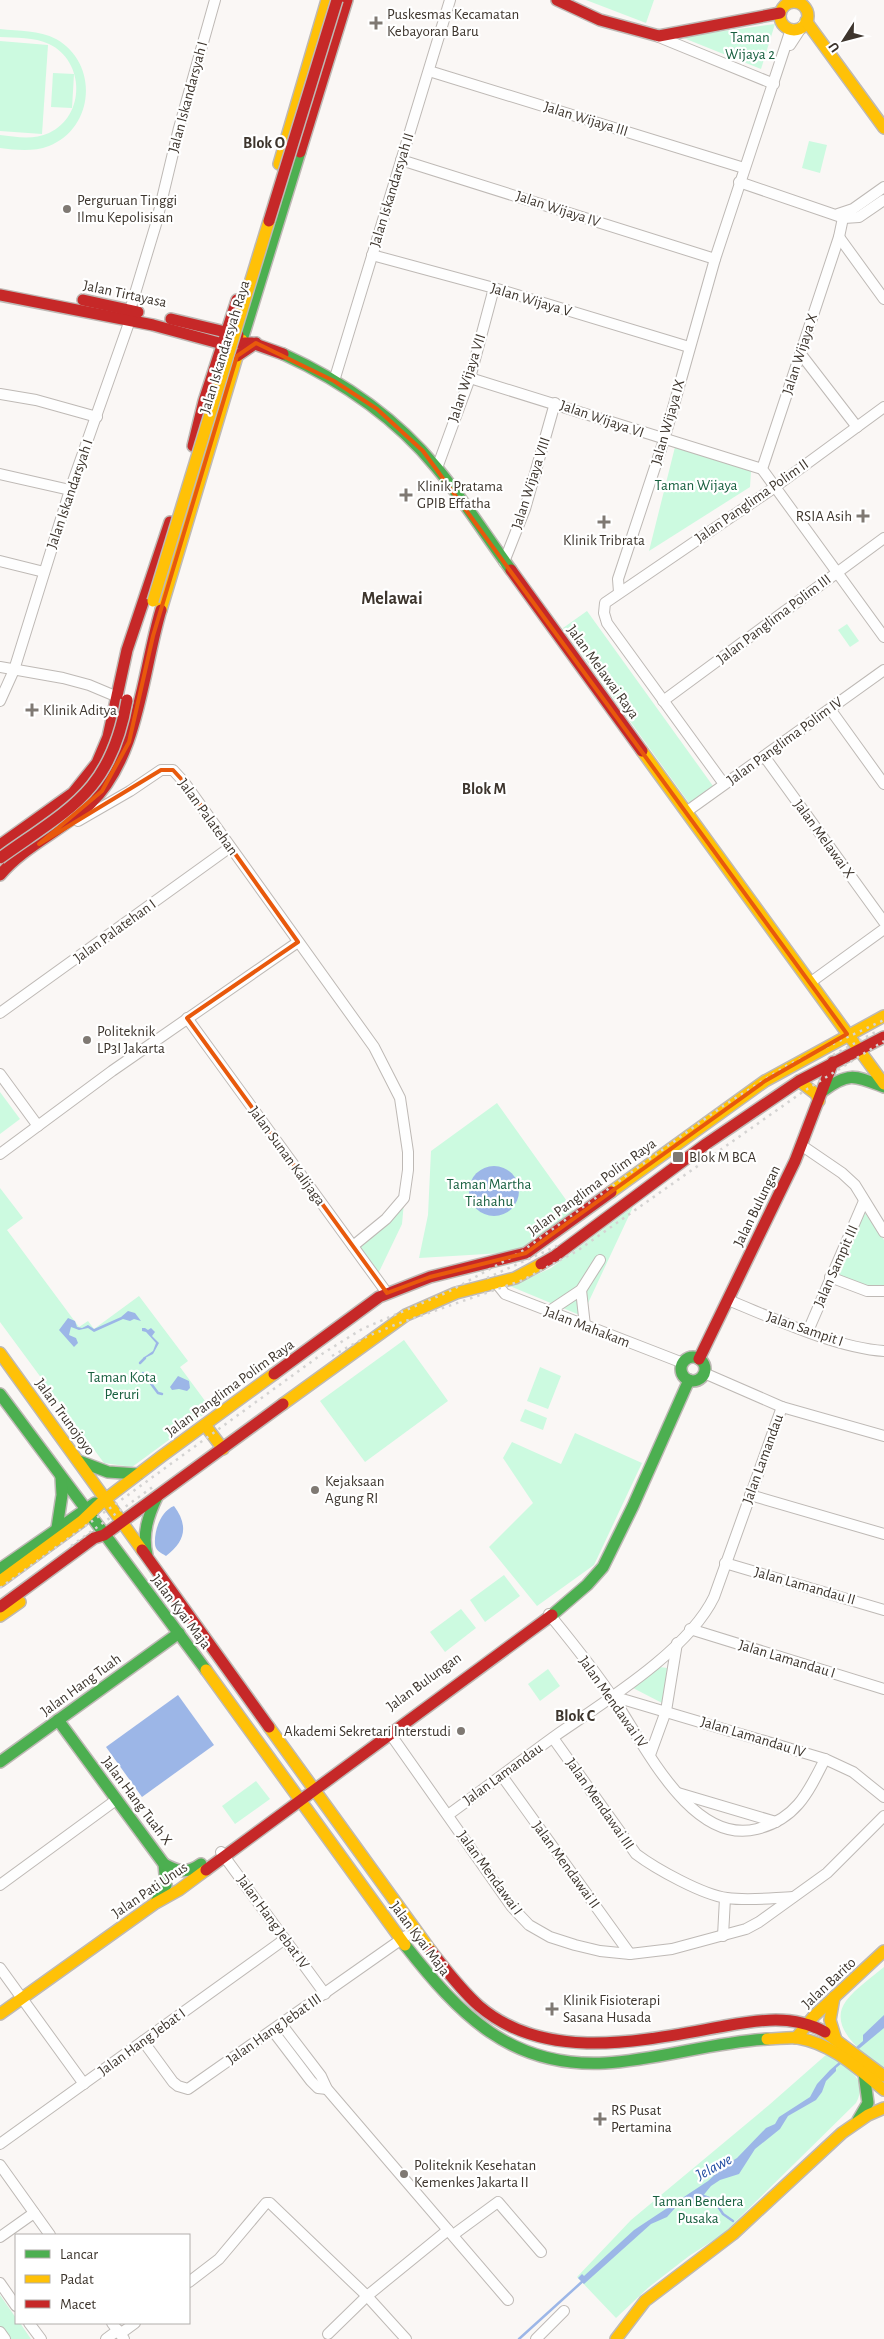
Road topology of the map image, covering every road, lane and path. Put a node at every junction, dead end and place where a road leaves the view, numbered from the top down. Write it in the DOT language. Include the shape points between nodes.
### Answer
graph roads {
  1 [pos="215,0"];
  2 [pos="327,0"];
  3 [pos="338,0"];
  4 [pos="347,0"];
  5 [pos="450,0"];
  6 [pos="557,0"];
  7 [pos="807,3"];
  8 [pos="780,13"];
  9 [pos="805,23"];
  10 [pos="792,29"];
  11 [pos="658,36"];
  12 [pos="785,55"];
  13 [pos="429,72"];
  14 [pos="774,84"];
  15 [pos="884,127"];
  16 [pos="401,160"];
  17 [pos="744,168"];
  18 [pos="739,182"];
  19 [pos="884,187"];
  20 [pos="884,200"];
  21 [pos="844,216"];
  22 [pos="839,237"];
  23 [pos="372,255"];
  24 [pos="715,259"];
  25 [pos="0,286"];
  26 [pos="494,288"];
  27 [pos="0,295"];
  28 [pos="884,299"];
  29 [pos="130,315"];
  30 [pos="225,338"];
  31 [pos="242,338"];
  32 [pos="256,343"];
  33 [pos="689,347"];
  34 [pos="800,353"];
  35 [pos="237,356"];
  36 [pos="470,378"];
  37 [pos="334,381"];
  38 [pos="0,394"];
  39 [pos="555,403"];
  40 [pos="884,407"];
  41 [pos="97,417"];
  42 [pos="857,427"];
  43 [pos="664,440"];
  44 [pos="437,468"];
  45 [pos="762,470"];
  46 [pos="0,474"];
  47 [pos="775,487"];
  48 [pos="70,490"];
  49 [pos="884,538"];
  50 [pos="0,561"];
  51 [pos="504,562"];
  52 [pos="44,572"];
  53 [pos="837,572"];
  54 [pos="618,592"];
  55 [pos="884,637"];
  56 [pos="0,667"];
  57 [pos="14,670"];
  58 [pos="884,670"];
  59 [pos="115,696"];
  60 [pos="0,701"];
  61 [pos="663,701"];
  62 [pos="137,705"];
  63 [pos="830,709"];
  64 [pos="764,756"];
  65 [pos="724,784"];
  66 [pos="884,784"];
  67 [pos="686,812"];
  68 [pos="39,844"];
  69 [pos="0,845"];
  70 [pos="229,848"];
  71 [pos="0,858"];
  72 [pos="2,872"];
  73 [pos="884,922"];
  74 [pos="884,929"];
  75 [pos="298,942"];
  76 [pos="811,982"];
  77 [pos="0,1013"];
  78 [pos="884,1016"];
  79 [pos="187,1018"];
  80 [pos="847,1034"];
  81 [pos="884,1037"];
  82 [pos="858,1050"];
  83 [pos="834,1062"];
  84 [pos="0,1074"];
  85 [pos="799,1081"];
  86 [pos="884,1086"];
  87 [pos="821,1096"];
  88 [pos="718,1114"];
  89 [pos="38,1126"];
  90 [pos="728,1129"];
  91 [pos="801,1145"];
  92 [pos="0,1154"];
  93 [pos="864,1201"];
  94 [pos="884,1232"];
  95 [pos="353,1246"];
  96 [pos="600,1260"];
  97 [pos="830,1277"];
  98 [pos="497,1284"];
  99 [pos="581,1290"];
  100 [pos="884,1291"];
  101 [pos="387,1293"];
  102 [pos="728,1300"];
  103 [pos="548,1312"];
  104 [pos="585,1326"];
  105 [pos="808,1332"];
  106 [pos="884,1351"];
  107 [pos="0,1353"];
  108 [pos="700,1359"];
  109 [pos="683,1363"];
  110 [pos="704,1373"];
  111 [pos="689,1380"];
  112 [pos="0,1394"];
  113 [pos="782,1408"];
  114 [pos="205,1425"];
  115 [pos="884,1436"];
  116 [pos="222,1449"];
  117 [pos="78,1460"];
  118 [pos="138,1474"];
  119 [pos="61,1477"];
  120 [pos="750,1495"];
  121 [pos="157,1497"];
  122 [pos="104,1500"];
  123 [pos="87,1511"];
  124 [pos="122,1521"];
  125 [pos="57,1528"];
  126 [pos="104,1534"];
  127 [pos="884,1534"];
  128 [pos="148,1558"];
  129 [pos="725,1563"];
  130 [pos="0,1568"];
  131 [pos="0,1581"];
  132 [pos="0,1607"];
  133 [pos="884,1610"];
  134 [pos="551,1613"];
  135 [pos="0,1616"];
  136 [pos="690,1629"];
  137 [pos="179,1633"];
  138 [pos="677,1643"];
  139 [pos="884,1690"];
  140 [pos="612,1696"];
  141 [pos="666,1711"];
  142 [pos="58,1720"];
  143 [pos="391,1735"];
  144 [pos="553,1738"];
  145 [pos="650,1755"];
  146 [pos="824,1759"];
  147 [pos="0,1762"];
  148 [pos="502,1776"];
  149 [pos="314,1786"];
  150 [pos="678,1793"];
  151 [pos="884,1797"];
  152 [pos="299,1798"];
  153 [pos="116,1800"];
  154 [pos="448,1815"];
  155 [pos="884,1816"];
  156 [pos="776,1822"];
  157 [pos="222,1854"];
  158 [pos="164,1864"];
  159 [pos="0,1885"];
  160 [pos="794,1896"];
  161 [pos="725,1898"];
  162 [pos="154,1904"];
  163 [pos="415,1929"];
  164 [pos="724,1936"];
  165 [pos="285,1939"];
  166 [pos="401,1939"];
  167 [pos="884,1951"];
  168 [pos="630,1954"];
  169 [pos="0,1968"];
  170 [pos="325,1994"];
  171 [pos="834,1997"];
  172 [pos="22,1998"];
  173 [pos="0,2014"];
  174 [pos="807,2023"];
  175 [pos="282,2025"];
  176 [pos="273,2031"];
  177 [pos="684,2033"];
  178 [pos="796,2038"];
  179 [pos="836,2040"];
  180 [pos="143,2041"];
  181 [pos="686,2049"];
  182 [pos="849,2055"];
  183 [pos="864,2073"];
  184 [pos="884,2076"];
  185 [pos="84,2084"];
  186 [pos="327,2089"];
  187 [pos="884,2090"];
  188 [pos="884,2108"];
  189 [pos="856,2123"];
  190 [pos="0,2144"];
  191 [pos="0,2165"];
  192 [pos="34,2213"];
  193 [pos="450,2232"];
  194 [pos="49,2234"];
  195 [pos="0,2237"];
  196 [pos="541,2252"];
  197 [pos="190,2281"];
  198 [pos="0,2283"];
  199 [pos="367,2296"];
  200 [pos="508,2300"];
  201 [pos="15,2305"];
  202 [pos="564,2311"];
  203 [pos="30,2324"];
  204 [pos="133,2324"];
  205 [pos="119,2331"];
  206 [pos="0,2332"];
  207 [pos="328,2334"];
  208 [pos="5,2339"];
  209 [pos="41,2339"];
  210 [pos="106,2339"];
  211 [pos="406,2339"];
  212 [pos="536,2339"];
  213 [pos="616,2339"];
  1 -- 29 [label="street, Jalan Iskandarsyah I"];
  2 -- 30 [label="main road, Jalan Iskandarsyah Raya"];
  3 -- 71 [label="main road, bridge" via="153,601 122,729 111,757 101,776 84,796"];
  4 -- 31 [label="main road, Jalan Iskandarsyah Raya"];
  5 -- 13 [label="street, Jalan Iskandarsyah II"];
  6 -- 11 [label="main road" via="600,20"];
  7 -- 8 [label="main road" via="790,2"];
  7 -- 9 [label="main road"];
  8 -- 10 [label="main road" via="782,23"];
  8 -- 11 [label="main road"];
  9 -- 10 [label="main road"];
  9 -- 12 [label="street, Jalan Wijaya IX"];
  9 -- 15 [label="main road"];
  10 -- 12 [label="street, Jalan Wijaya IX"];
  11 -- 14 [label="street"];
  12 -- 14 [label="street, Jalan Wijaya IX"];
  13 -- 16 [label="street, Jalan Iskandarsyah II"];
  13 -- 17 [label="street, Jalan Wijaya III"];
  14 -- 17 [label="street, Jalan Wijaya IX"];
  16 -- 23 [label="street, Jalan Iskandarsyah II"];
  16 -- 24 [label="street, Jalan Wijaya IV"];
  17 -- 18 [label="street, Jalan Wijaya IX"];
  18 -- 21 [label="street" via="832,216"];
  18 -- 24 [label="street, Jalan Wijaya IX"];
  19 -- 21 [label="street"];
  20 -- 21 [label="street" via="859,217"];
  21 -- 22 [label="street, Jalan Wijaya X"];
  22 -- 28 [label="street"];
  22 -- 34 [label="street, Jalan Wijaya X"];
  23 -- 26 [label="street, Jalan Wijaya V"];
  23 -- 37 [label="street, Jalan Iskandarsyah II"];
  24 -- 33 [label="street, Jalan Wijaya IX"];
  25 -- 29 [label="main road, Jalan Tirtayasa"];
  26 -- 33 [label="street, Jalan Wijaya V"];
  26 -- 36 [label="street, Jalan Wijaya VII"];
  27 -- 29 [label="main road, Jalan Tirtayasa"];
  29 -- 30 [label="main road, Jalan Tirtayasa"];
  29 -- 41 [label="street, Jalan Iskandarsyah I"];
  30 -- 31 [label="main road, Jalan Tirtayasa"];
  30 -- 59 [label="main road, Jalan Iskandarsyah Raya"];
  31 -- 32 [label="main road, Jalan Melawai Raya"];
  31 -- 35 [label="main road, Jalan Iskandarsyah Raya"];
  32 -- 35 [label="main road"];
  32 -- 37 [label="main road, Jalan Melawai Raya"];
  33 -- 43 [label="street, Jalan Wijaya IX"];
  34 -- 42 [label="street"];
  34 -- 45 [label="street, Jalan Wijaya X"];
  35 -- 62 [label="main road, Jalan Iskandarsyah Raya" via="153,636"];
  36 -- 39 [label="street, Jalan Wijaya VI"];
  36 -- 44 [label="street, Jalan Wijaya VII"];
  37 -- 44 [label="main road, Jalan Melawai Raya" via="377,409 405,433"];
  38 -- 41 [label="street"];
  39 -- 43 [label="street, Jalan Wijaya VI"];
  39 -- 51 [label="street, Jalan Wijaya VIII" via="525,509"];
  40 -- 42 [label="street, Jalan Panglima Polim II"];
  41 -- 48 [label="street, Jalan Iskandarsyah I"];
  42 -- 47 [label="street, Jalan Panglima Polim II"];
  43 -- 45 [label="street, Jalan Wijaya VI"];
  43 -- 54 [label="street, Jalan Wijaya IX" via="618,579"];
  44 -- 51 [label="main road, Jalan Melawai Raya"];
  45 -- 47 [label="street"];
  46 -- 48 [label="street"];
  47 -- 53 [label="street"];
  47 -- 54 [label="street, Jalan Panglima Polim II"];
  48 -- 52 [label="street, Jalan Iskandarsyah I"];
  49 -- 53 [label="street, Jalan Panglima Polim III"];
  50 -- 52 [label="street"];
  51 -- 67 [label="main road, Jalan Melawai Raya"];
  52 -- 57 [label="street, Jalan Iskandarsyah I"];
  53 -- 55 [label="street"];
  53 -- 61 [label="street, Jalan Panglima Polim III"];
  54 -- 61 [label="street, Jalan Wijaya IX" via="605,603 607,623"];
  56 -- 57 [label="street"];
  57 -- 59 [label="street" via="63,678"];
  57 -- 60 [label="street, Jalan Iskandarsyah I"];
  58 -- 63 [label="street, Jalan Panglima Polim IV"];
  59 -- 62 [label="street"];
  59 -- 69 [label="main road, Jalan Iskandarsyah Raya" via="108,737 85,780 73,793"];
  61 -- 65 [label="street, Jalan Wijaya IX"];
  62 -- 68 [label="main road, Jalan Iskandarsyah Raya" via="129,742 117,770 89,805"];
  63 -- 64 [label="street, Jalan Panglima Polim IV"];
  63 -- 66 [label="street"];
  64 -- 65 [label="street, Jalan Panglima Polim IV"];
  64 -- 73 [label="street, Jalan Melawai X"];
  65 -- 67 [label="street, Jalan Panglima Polim IV"];
  67 -- 76 [label="main road, Jalan Melawai Raya"];
  68 -- 70 [label="street, Jalan Palatehan" via="168,768 184,782"];
  68 -- 72 [label="main road, Jalan Iskandarsyah Raya"];
  70 -- 75 [label="street, Jalan Palatehan"];
  70 -- 77 [label="street, Jalan Palatehan I"];
  74 -- 76 [label="street"];
  75 -- 79 [label="street"];
  75 -- 95 [label="street, Jalan Palatehan" via="374,1047 400,1098 404,1116 408,1170 404,1198 386,1219"];
  76 -- 80 [label="main road, Jalan Melawai Raya"];
  78 -- 80 [label="main road, Jalan Panglima Polim Raya"];
  79 -- 89 [label="street"];
  79 -- 95 [label="street, Jalan Sunan Kalijaga"];
  80 -- 82 [label="main road, Jalan Melawai Raya"];
  80 -- 88 [label="main road, Jalan Panglima Polim Raya" via="765,1081"];
  81 -- 82 [label="main road"];
  82 -- 83 [label="main road"];
  82 -- 86 [label="main road, Jalan Melawai Raya"];
  83 -- 85 [label="main road"];
  83 -- 87 [label="main road, Jalan Bulungan"];
  84 -- 89 [label="street"];
  85 -- 87 [label="main road"];
  85 -- 90 [label="main road"];
  86 -- 87 [label="main road" via="856,1075 846,1075"];
  87 -- 91 [label="main road, Jalan Bulungan"];
  88 -- 90 [label="main road"];
  88 -- 101 [label="main road, Jalan Panglima Polim Raya" via="526,1253 430,1277"];
  89 -- 92 [label="street"];
  90 -- 98 [label="main road" via="555,1256"];
  91 -- 93 [label="street" via="842,1173"];
  91 -- 102 [label="main road, Jalan Bulungan"];
  93 -- 94 [label="street"];
  93 -- 97 [label="street, Jalan Sampit III"];
  95 -- 101 [label="street, Jalan Sunan Kalijaga"];
  96 -- 99 [label="street"];
  97 -- 100 [label="street" via="867,1291"];
  97 -- 105 [label="street, Jalan Sampit III"];
  98 -- 103 [label="street, Jalan Mahakam" via="505,1294"];
  98 -- 116 [label="main road" via="456,1293 406,1315"];
  99 -- 103 [label="street"];
  99 -- 104 [label="street"];
  101 -- 114 [label="main road, Jalan Panglima Polim Raya"];
  102 -- 105 [label="street, Jalan Sampit I"];
  102 -- 108 [label="main road, Jalan Bulungan"];
  103 -- 104 [label="street, Jalan Mahakam"];
  104 -- 109 [label="street, Jalan Mahakam"];
  105 -- 106 [label="street, Jalan Sampit I"];
  107 -- 117 [label="main road, Jalan Trunojoyo"];
  108 -- 109 [label="main road" via="690,1358"];
  108 -- 110 [label="main road"];
  109 -- 111 [label="main road" via="682,1373"];
  110 -- 111 [label="main road" via="698,1380"];
  110 -- 113 [label="street"];
  111 -- 134 [label="main road, Jalan Bulungan" via="602,1567 587,1585"];
  112 -- 119 [label="main road"];
  113 -- 115 [label="street"];
  113 -- 120 [label="street, Jalan Lamandau"];
  114 -- 116 [label="main road"];
  114 -- 118 [label="main road, Jalan Panglima Polim Raya"];
  116 -- 121 [label="main road"];
  117 -- 118 [label="main road" via="93,1469 112,1474"];
  117 -- 122 [label="main road, Jalan Trunojoyo"];
  118 -- 122 [label="main road, Jalan Panglima Polim Raya"];
  119 -- 123 [label="main road"];
  119 -- 125 [label="main road"];
  120 -- 127 [label="street"];
  120 -- 129 [label="street, Jalan Lamandau"];
  121 -- 124 [label="main road"];
  121 -- 128 [label="main road" via="144,1539"];
  122 -- 123 [label="main road, Jalan Panglima Polim Raya"];
  122 -- 124 [label="main road, Jalan Kyai Maja"];
  123 -- 125 [label="main road"];
  123 -- 126 [label="main road, Jalan Kyai Maja"];
  123 -- 131 [label="main road"];
  124 -- 126 [label="main road"];
  124 -- 128 [label="main road, Jalan Kyai Maja"];
  125 -- 130 [label="main road"];
  126 -- 132 [label="main road"];
  126 -- 135 [label="main road" via="92,1549"];
  126 -- 137 [label="main road, Jalan Kyai Maja"];
  128 -- 149 [label="main road, Jalan Kyai Maja"];
  129 -- 133 [label="street, Jalan Lamandau II"];
  129 -- 136 [label="street, Jalan Lamandau" via="709,1606"];
  134 -- 140 [label="street, Jalan Mendawai IV"];
  134 -- 143 [label="main road, Jalan Bulungan"];
  134 -- 149 [label="main road, Jalan Bulungan"];
  136 -- 138 [label="street, Jalan Lamandau"];
  136 -- 139 [label="street, Jalan Lamandau I"];
  137 -- 142 [label="main road, Jalan Hang Tuah"];
  137 -- 152 [label="main road, Jalan Kyai Maja"];
  138 -- 140 [label="street, Jalan Lamandau"];
  138 -- 141 [label="street"];
  140 -- 141 [label="street, Jalan Lamandau IV"];
  140 -- 144 [label="street, Jalan Lamandau"];
  140 -- 145 [label="street, Jalan Mendawai IV"];
  141 -- 145 [label="street"];
  141 -- 146 [label="street, Jalan Lamandau IV"];
  142 -- 147 [label="main road, Jalan Hang Tuah"];
  142 -- 153 [label="main road, Jalan Hang Tuah X"];
  143 -- 149 [label="main road, Jalan Bulungan"];
  143 -- 154 [label="street, Jalan Mendawai I"];
  144 -- 148 [label="street, Jalan Lamandau"];
  144 -- 161 [label="street, Jalan Mendawai III" via="636,1854 687,1884"];
  145 -- 150 [label="street, Jalan Mendawai IV"];
  146 -- 151 [label="street, Jalan Lamandau IV" via="854,1772"];
  146 -- 156 [label="street, Jalan Mendawai IV" via="796,1809"];
  148 -- 154 [label="street, Jalan Lamandau"];
  148 -- 168 [label="street, Jalan Mendawai II"];
  149 -- 152 [label="main road, Jalan Pati Unus"];
  149 -- 163 [label="main road, Jalan Kyai Maja"];
  150 -- 156 [label="street"];
  150 -- 156 [label="street, Jalan Mendawai IV" via="702,1818 727,1830 744,1833"];
  152 -- 157 [label="main road, Jalan Pati Unus"];
  152 -- 166 [label="main road, Jalan Kyai Maja"];
  153 -- 158 [label="main road, Jalan Hang Tuah X"];
  153 -- 159 [label="street"];
  154 -- 168 [label="street, Jalan Mendawai I" via="512,1907 529,1925 575,1946"];
  155 -- 160 [label="street, Jalan Mendawai I" via="827,1873"];
  157 -- 158 [label="main road, Jalan Pati Unus" via="188,1873 178,1872"];
  157 -- 162 [label="main road, Jalan Pati Unus" via="179,1890"];
  157 -- 165 [label="street, Jalan Hang Jebat IV"];
  158 -- 162 [label="main road, Jalan Hang Tuah X" via="168,1880 164,1892"];
  160 -- 161 [label="street, Jalan Mendawai III"];
  160 -- 164 [label="street, Jalan Mendawai I" via="746,1930"];
  161 -- 164 [label="street"];
  162 -- 172 [label="main road, Jalan Pati Unus"];
  163 -- 166 [label="street, Jalan Hang Jebat III"];
  163 -- 177 [label="main road, Jalan Kyai Maja" via="447,1972 480,2007 523,2033 568,2042 607,2044"];
  164 -- 168 [label="street, Jalan Mendawai I" via="672,1949"];
  165 -- 170 [label="street, Jalan Hang Jebat IV"];
  165 -- 180 [label="street, Jalan Hang Jebat I"];
  166 -- 170 [label="street, Jalan Hang Jebat III"];
  166 -- 181 [label="main road, Jalan Kyai Maja" via="435,1983 468,2018 523,2051 587,2064"];
  167 -- 171 [label="main road, Jalan Barito"];
  169 -- 172 [label="street"];
  170 -- 175 [label="street, Jalan Hang Jebat III"];
  171 -- 174 [label="main road, Jalan Barito"];
  171 -- 179 [label="main road" via="830,2020"];
  172 -- 173 [label="main road, Jalan Pati Unus"];
  172 -- 185 [label="street"];
  174 -- 177 [label="main road, Jalan Kyai Maja" via="766,2020"];
  174 -- 178 [label="main road, Jalan Barito"];
  174 -- 179 [label="main road, Jalan Kyai Maja"];
  175 -- 176 [label="street, Jalan Hang Jebat III"];
  175 -- 186 [label="street" via="321,2076"];
  176 -- 180 [label="street, Jalan Hang Jebat III" via="188,2089 173,2082"];
  176 -- 186 [label="street" via="311,2081 318,2088"];
  177 -- 181 [label="main road"];
  178 -- 181 [label="main road, Jalan Kyai Maja"];
  178 -- 182 [label="main road, Jalan Kyai Maja"];
  179 -- 182 [label="main road, Jalan Kyai Maja"];
  180 -- 185 [label="street, Jalan Hang Jebat I"];
  182 -- 183 [label="main road, Jalan Kyai Maja"];
  182 -- 184 [label="main road, Jalan Kyai Maja"];
  183 -- 187 [label="main road, Jalan Kyai Maja"];
  183 -- 189 [label="main road" via="868,2103"];
  185 -- 190 [label="street, Jalan Hang Jebat I"];
  186 -- 193 [label="street"];
  188 -- 189 [label="main road"];
  189 -- 213 [label="main road" via="733,2234 645,2301"];
  191 -- 192 [label="street"];
  192 -- 194 [label="street"];
  192 -- 195 [label="street"];
  193 -- 196 [label="street" via="498,2202"];
  193 -- 199 [label="street"];
  193 -- 200 [label="street"];
  197 -- 199 [label="street" via="219,2259 266,2203 270,2203"];
  198 -- 201 [label="street"];
  199 -- 207 [label="street"];
  199 -- 211 [label="street"];
  202 -- 212 [label="street"];
  203 -- 209 [label="street"];
  204 -- 205 [label="street"];
  205 -- 210 [label="street"];
  206 -- 208 [label="street"];
}
